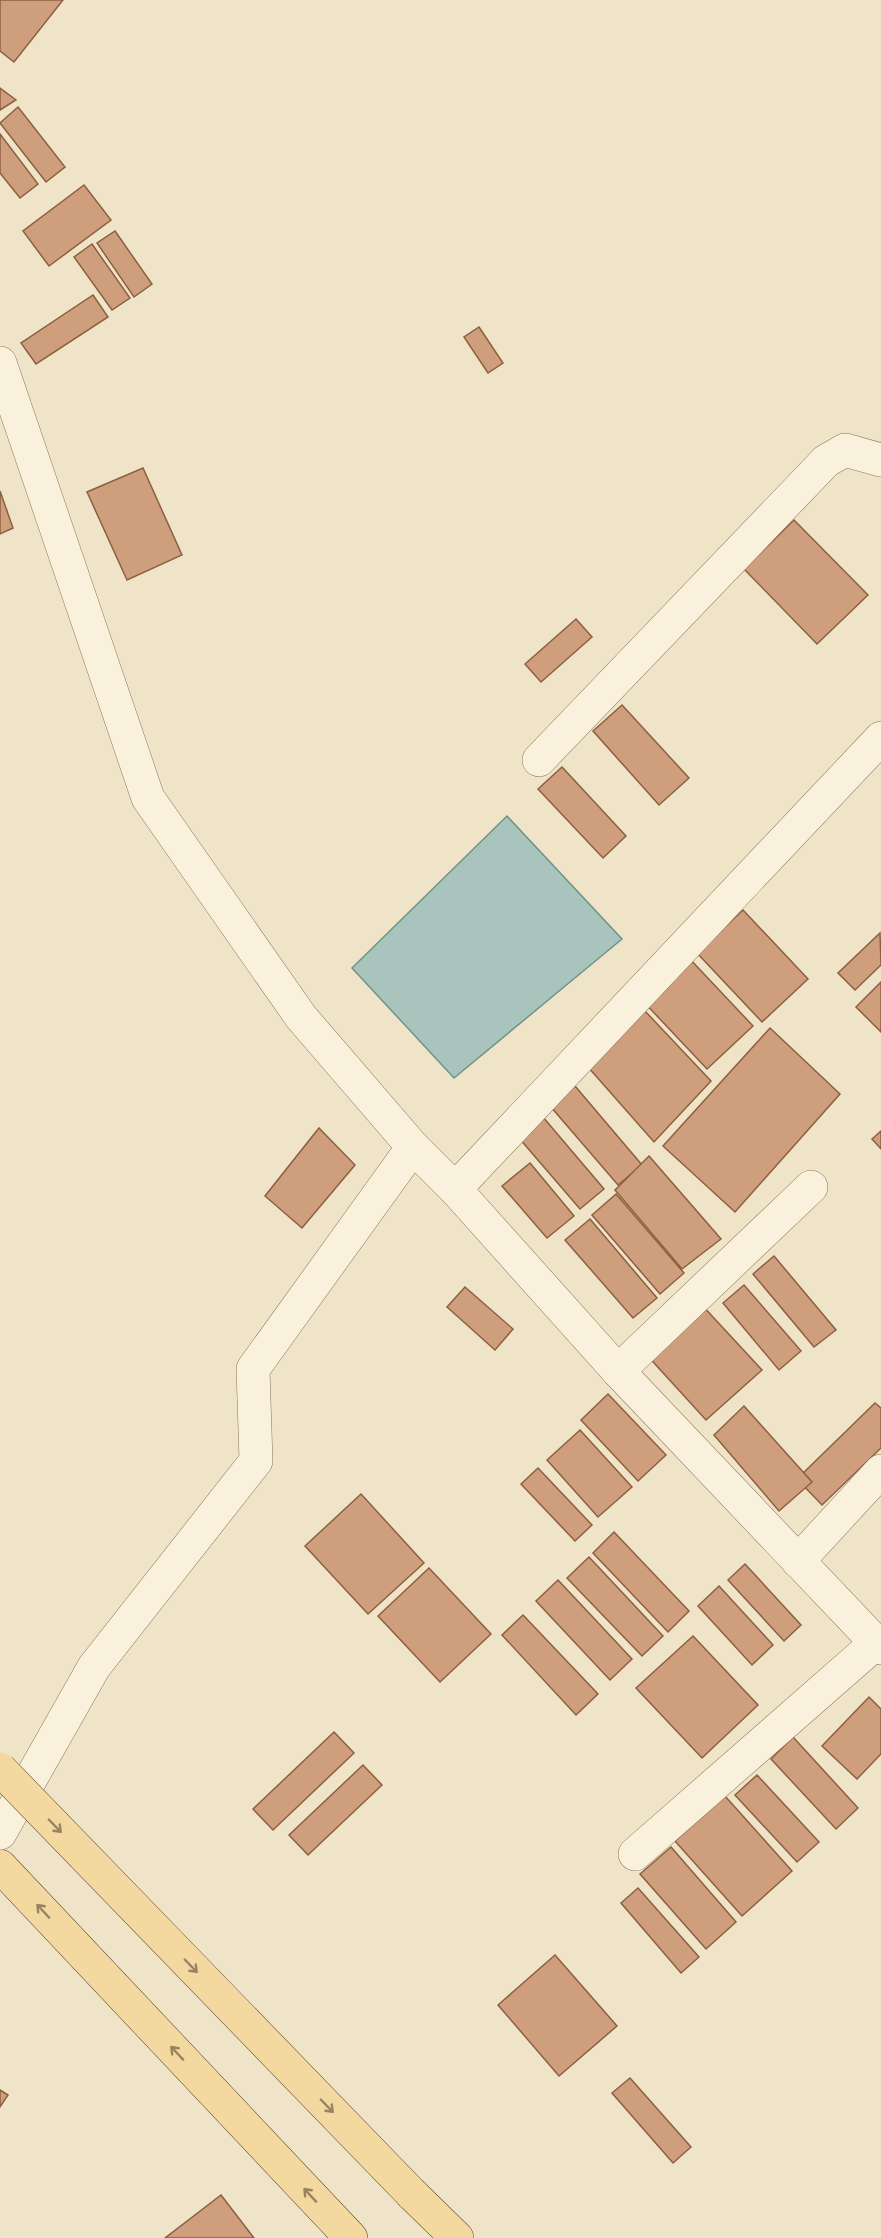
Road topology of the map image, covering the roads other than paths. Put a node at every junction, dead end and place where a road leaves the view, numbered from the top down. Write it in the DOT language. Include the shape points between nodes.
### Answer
graph roads {
  1 [pos="0,363"];
  2 [pos="881,460"];
  3 [pos="881,738"];
  4 [pos="539,760"];
  5 [pos="413,1147"];
  6 [pos="811,1187"];
  7 [pos="455,1189"];
  8 [pos="618,1371"];
  9 [pos="881,1471"];
  10 [pos="798,1561"];
  11 [pos="879,1646"];
  12 [pos="0,1769"];
  13 [pos="0,1833"];
  14 [pos="634,1854"];
  15 [pos="0,1866"];
  16 [pos="351,2238"];
  17 [pos="457,2238"];
  1 -- 5 [label="street" via="148,798 301,1017"];
  2 -- 4 [label="street" via="845,450 826,460"];
  3 -- 7 [label="street"];
  5 -- 7 [label="street"];
  5 -- 13 [label="street" via="253,1370 256,1461 94,1667"];
  6 -- 8 [label="street"];
  7 -- 8 [label="street"];
  8 -- 10 [label="street"];
  9 -- 10 [label="street"];
  10 -- 11 [label="street"];
  11 -- 14 [label="street"];
  12 -- 17 [label="main road, one-way, bridge"];
  16 -- 15 [label="main road, one-way"];
}
